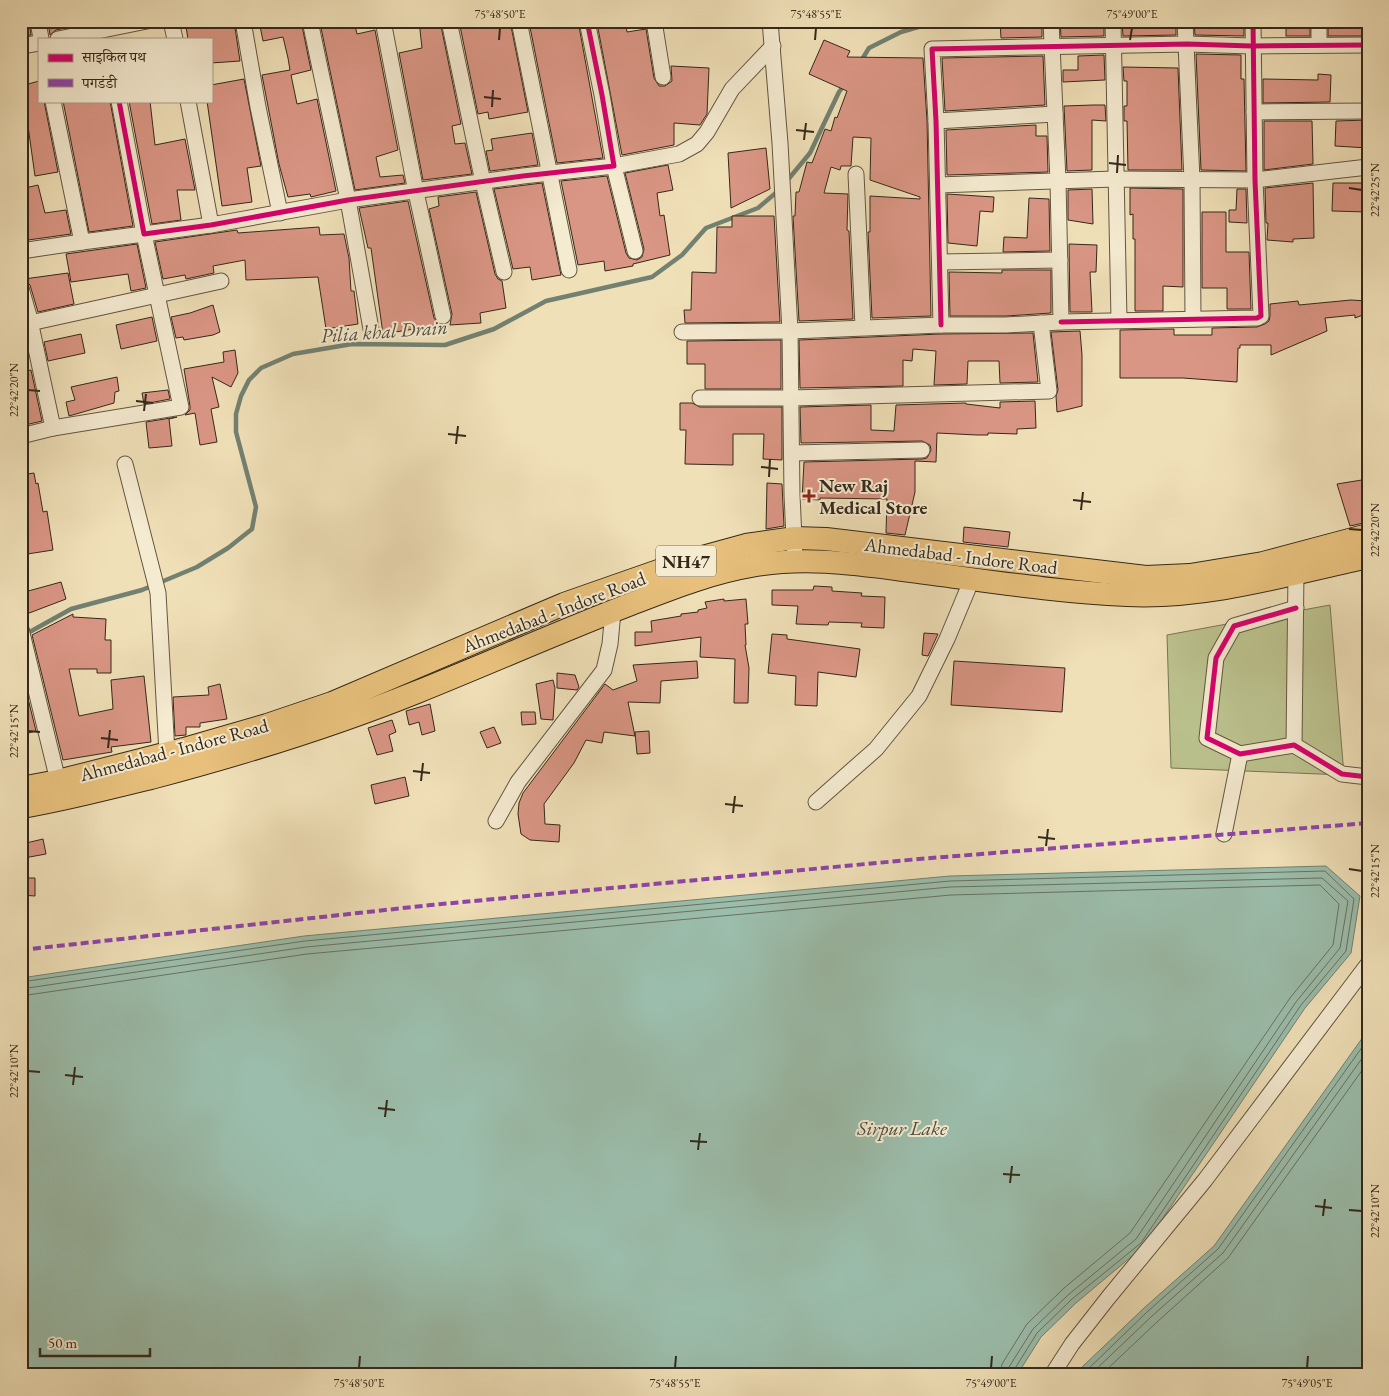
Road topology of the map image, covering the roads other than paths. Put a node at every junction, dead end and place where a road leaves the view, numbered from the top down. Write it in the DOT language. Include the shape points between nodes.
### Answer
graph roads {
  1 [pos="38,21"];
  2 [pos="147,21"];
  3 [pos="171,21"];
  4 [pos="243,21"];
  5 [pos="310,21"];
  6 [pos="383,21"];
  7 [pos="449,21"];
  8 [pos="519,21"];
  9 [pos="587,21"];
  10 [pos="654,21"];
  11 [pos="770,21"];
  12 [pos="1051,21"];
  13 [pos="1113,21"];
  14 [pos="1185,21"];
  15 [pos="1252,21"];
  16 [pos="1319,21"];
  17 [pos="104,34"];
  18 [pos="41,38"];
  19 [pos="67,38"];
  20 [pos="175,38"];
  21 [pos="38,43"];
  22 [pos="1186,44"];
  23 [pos="1320,45"];
  24 [pos="1368,45"];
  25 [pos="21,46"];
  26 [pos="772,46"];
  27 [pos="1052,46"];
  28 [pos="1252,46"];
  29 [pos="1114,47"];
  30 [pos="663,77"];
  31 [pos="53,102"];
  32 [pos="119,102"];
  33 [pos="188,102"];
  34 [pos="1368,111"];
  35 [pos="1254,112"];
  36 [pos="1055,114"];
  37 [pos="936,121"];
  38 [pos="614,166"];
  39 [pos="1368,168"];
  40 [pos="550,173"];
  41 [pos="856,174"];
  42 [pos="1116,179"];
  43 [pos="1192,180"];
  44 [pos="1255,180"];
  45 [pos="1058,181"];
  46 [pos="483,182"];
  47 [pos="938,185"];
  48 [pos="416,192"];
  49 [pos="348,200"];
  50 [pos="280,213"];
  51 [pos="212,225"];
  52 [pos="144,234"];
  53 [pos="82,242"];
  54 [pos="21,251"];
  55 [pos="635,252"];
  56 [pos="1060,260"];
  57 [pos="940,262"];
  58 [pos="569,270"];
  59 [pos="504,272"];
  60 [pos="221,281"];
  61 [pos="21,288"];
  62 [pos="157,294"];
  63 [pos="443,316"];
  64 [pos="1193,319"];
  65 [pos="1119,320"];
  66 [pos="1061,322"];
  67 [pos="30,323"];
  68 [pos="1041,323"];
  69 [pos="941,325"];
  70 [pos="863,327"];
  71 [pos="371,329"];
  72 [pos="790,331"];
  73 [pos="682,332"];
  74 [pos="700,398"];
  75 [pos="791,398"];
  76 [pos="53,428"];
  77 [pos="21,436"];
  78 [pos="922,450"];
  79 [pos="792,453"];
  80 [pos="125,464"];
  81 [pos="1368,535"];
  82 [pos="795,538"];
  83 [pos="1368,557"];
  84 [pos="795,560"];
  85 [pos="1296,572"];
  86 [pos="972,579"];
  87 [pos="1296,608"];
  88 [pos="613,611"];
  89 [pos="21,629"];
  90 [pos="1294,745"];
  91 [pos="167,753"];
  92 [pos="1240,754"];
  93 [pos="1368,777"];
  94 [pos="21,788"];
  95 [pos="61,790"];
  96 [pos="816,802"];
  97 [pos="21,807"];
  98 [pos="496,821"];
  99 [pos="1224,834"];
  100 [pos="1368,964"];
  101 [pos="1052,1375"];
  1 -- 18 [label="street"];
  2 -- 17 [label="street"];
  3 -- 20 [label="street"];
  4 -- 50 [label="street"];
  5 -- 49 [label="street"];
  6 -- 48 [label="street"];
  7 -- 46 [label="street"];
  8 -- 40 [label="street"];
  9 -- 38 [label="street"];
  10 -- 30 [label="street"];
  11 -- 26 [label="street"];
  12 -- 27 [label="street"];
  13 -- 29 [label="street"];
  14 -- 22 [label="street"];
  15 -- 28 [label="street"];
  16 -- 23 [label="street"];
  17 -- 19 [label="street"];
  21 -- 25 [label="street"];
  22 -- 28 [label="street"];
  22 -- 29 [label="street"];
  22 -- 43 [label="street"];
  23 -- 24 [label="street"];
  23 -- 28 [label="street"];
  26 -- 38 [label="street" via="732,89 698,144 679,154"];
  26 -- 72 [label="street"];
  27 -- 29 [label="street"];
  27 -- 36 [label="street"];
  27 -- 37 [label="street" via="932,49"];
  28 -- 35 [label="street"];
  29 -- 42 [label="street"];
  31 -- 53 [label="street"];
  32 -- 52 [label="street"];
  33 -- 51 [label="street"];
  34 -- 35 [label="street"];
  35 -- 44 [label="street"];
  36 -- 37 [label="street"];
  36 -- 45 [label="street"];
  37 -- 47 [label="street"];
  38 -- 40 [label="street"];
  38 -- 55 [label="street"];
  39 -- 44 [label="street"];
  40 -- 46 [label="street"];
  40 -- 58 [label="street"];
  41 -- 70 [label="street"];
  42 -- 43 [label="street"];
  42 -- 45 [label="street"];
  42 -- 65 [label="street"];
  43 -- 44 [label="street"];
  43 -- 64 [label="street"];
  44 -- 64 [label="street" via="1261,316"];
  45 -- 47 [label="street"];
  45 -- 56 [label="street"];
  46 -- 48 [label="street"];
  46 -- 59 [label="street"];
  47 -- 57 [label="street"];
  48 -- 49 [label="street"];
  48 -- 63 [label="street"];
  49 -- 50 [label="street"];
  49 -- 71 [label="street"];
  50 -- 51 [label="street"];
  51 -- 52 [label="street"];
  52 -- 53 [label="street"];
  52 -- 62 [label="street"];
  53 -- 54 [label="street"];
  56 -- 57 [label="street"];
  56 -- 66 [label="street"];
  57 -- 69 [label="street"];
  60 -- 62 [label="street"];
  61 -- 67 [label="street"];
  62 -- 67 [label="street"];
  62 -- 76 [label="street" via="181,407"];
  64 -- 65 [label="street"];
  65 -- 66 [label="street"];
  66 -- 68 [label="street"];
  67 -- 76 [label="street"];
  68 -- 69 [label="street"];
  68 -- 75 [label="street" via="1049,391"];
  69 -- 70 [label="street"];
  70 -- 72 [label="street"];
  72 -- 73 [label="street"];
  72 -- 75 [label="street"];
  74 -- 75 [label="street"];
  75 -- 79 [label="street"];
  76 -- 77 [label="street"];
  78 -- 79 [label="street"];
  79 -- 82 [label="street"];
  80 -- 91 [label="street" via="158,593"];
  81 -- 82 [label="highway, Ahmedabad - Indore Road / NH47" via="1263,563 1190,575 1146,577"];
  82 -- 84 [label="street"];
  82 -- 91 [label="highway, Ahmedabad - Indore Road / NH47" via="746,545 684,562 564,604 332,703"];
  83 -- 85 [label="highway, Ahmedabad - Indore Road / NH47"];
  84 -- 86 [label="highway, Ahmedabad - Indore Road / NH47" via="849,563"];
  84 -- 88 [label="highway, Ahmedabad - Indore Road / NH47" via="749,566 689,582"];
  85 -- 86 [label="highway, Ahmedabad - Indore Road / NH47" via="1205,592 1176,595 1126,595"];
  85 -- 87 [label="street"];
  86 -- 96 [label="street" via="919,696 876,749"];
  87 -- 90 [label="street"];
  87 -- 92 [label="street" via="1234,626 1216,658 1207,738"];
  88 -- 95 [label="highway, Ahmedabad - Indore Road / NH47" via="310,733 215,761"];
  88 -- 98 [label="street" via="604,670 518,782"];
  89 -- 95 [label="street"];
  90 -- 92 [label="street"];
  90 -- 93 [label="street" via="1342,774"];
  91 -- 95 [label="highway, Ahmedabad - Indore Road / NH47"];
  92 -- 99 [label="street"];
  94 -- 95 [label="highway, Ahmedabad - Indore Road / NH47"];
  95 -- 97 [label="highway, Ahmedabad - Indore Road / NH47"];
  100 -- 101 [label="street" via="1205,1180 1072,1344"];
}
